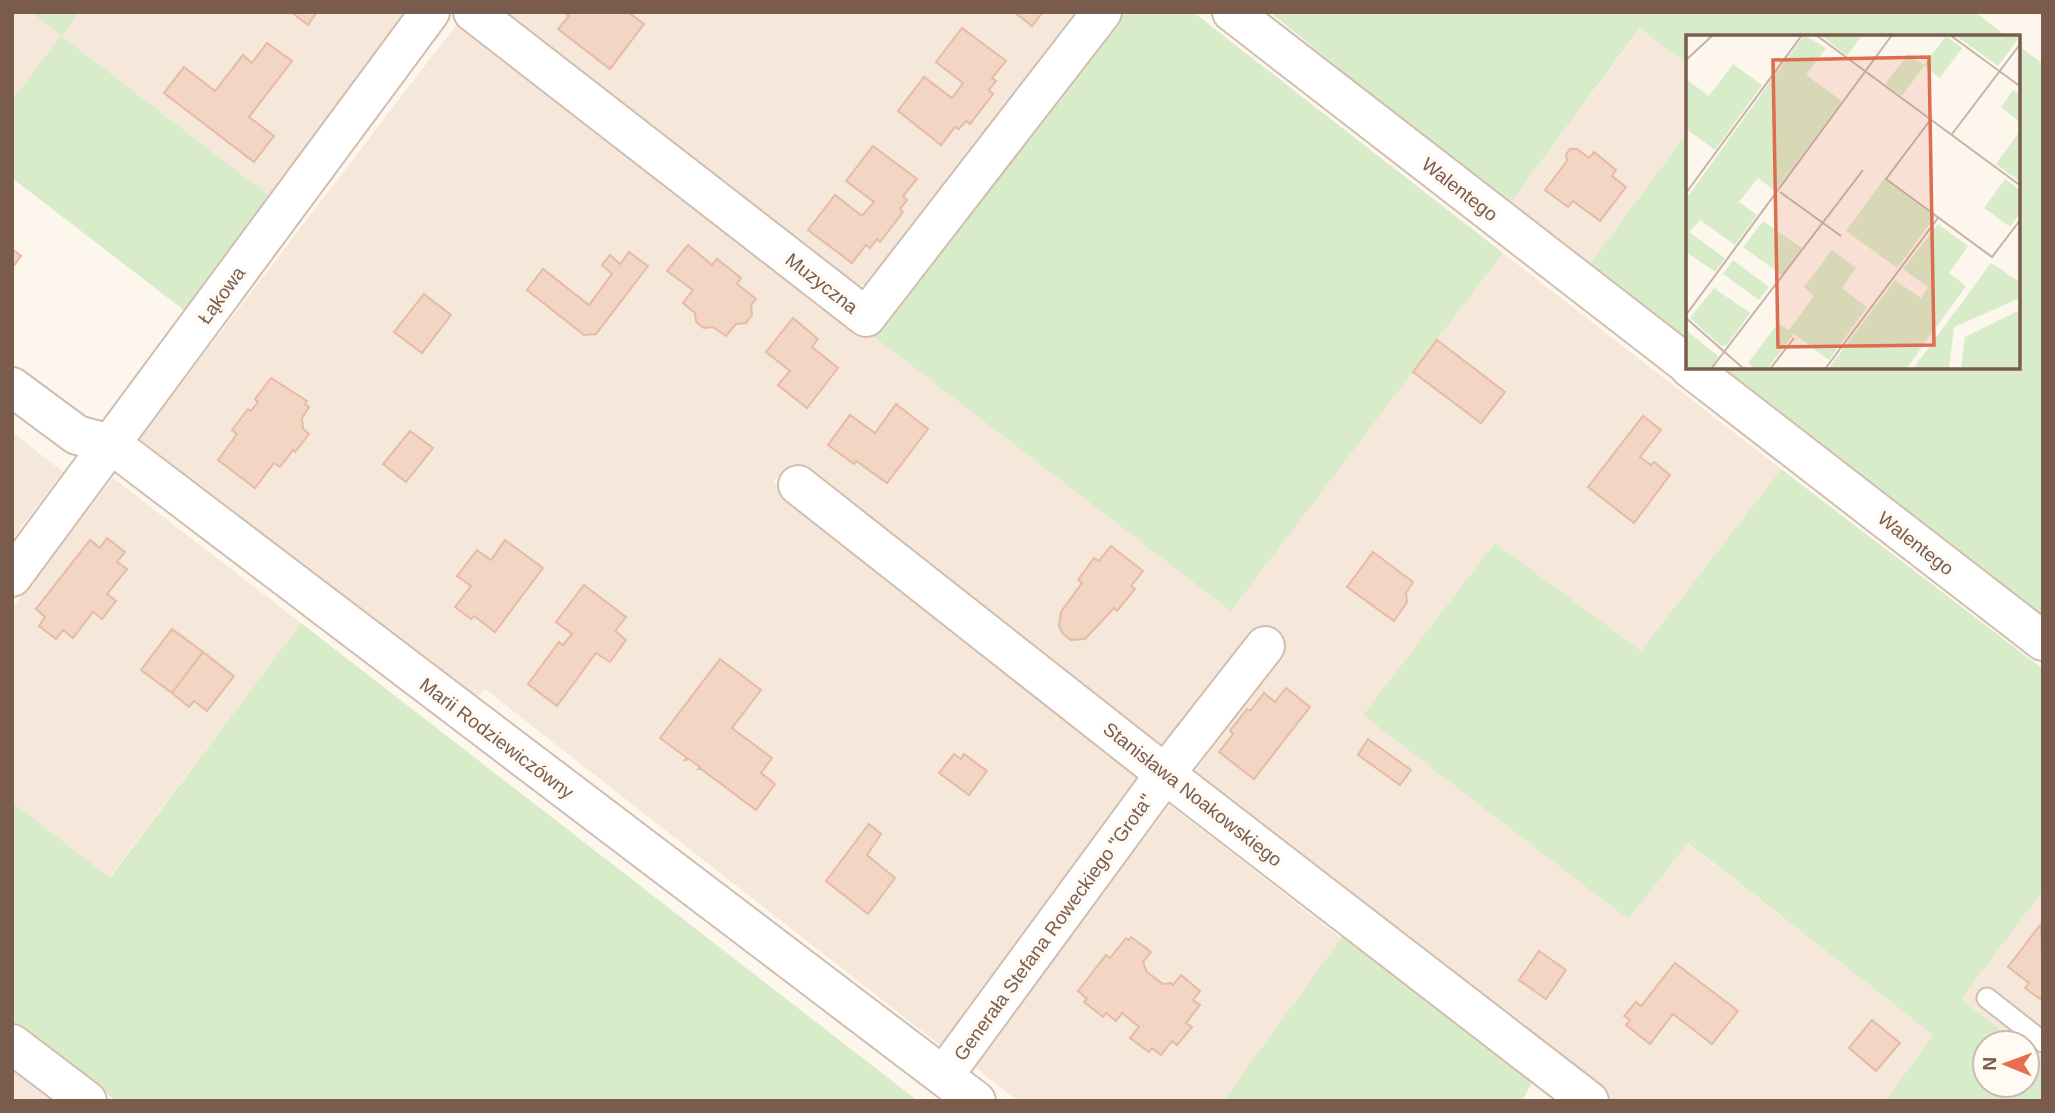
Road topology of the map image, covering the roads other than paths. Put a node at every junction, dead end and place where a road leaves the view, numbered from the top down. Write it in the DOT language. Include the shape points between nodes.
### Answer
graph roads {
  1 [pos="430,12"];
  2 [pos="473,12"];
  3 [pos="1102,12"];
  4 [pos="1232,12"];
  5 [pos="1686,364"];
  6 [pos="1693,369"];
  7 [pos="12,387"];
  8 [pos="111,444"];
  9 [pos="798,485"];
  10 [pos="12,577"];
  11 [pos="2043,641"];
  12 [pos="1265,646"];
  13 [pos="1165,774"];
  14 [pos="1987,998"];
  15 [pos="2043,1042"];
  16 [pos="12,1044"];
  17 [pos="944,1075"];
  18 [pos="88,1101"];
  19 [pos="976,1101"];
  20 [pos="1590,1101"];
  1 -- 8 [label="street, Łąkowa"];
  2 -- 3 [label="street, Muzyczna" via="866,317"];
  4 -- 5 [label="street, Walentego"];
  6 -- 11 [label="street, Walentego"];
  7 -- 8 [label="street, Marii Rodziewiczówny" via="77,435"];
  8 -- 10 [label="street, Łąkowa"];
  8 -- 17 [label="street, Marii Rodziewiczówny"];
  9 -- 13 [label="street, Stanisława Noakowskiego"];
  12 -- 13 [label="street, Generała Stefana Roweckiego \"Grota\""];
  13 -- 17 [label="street, Generała Stefana Roweckiego \"Grota\""];
  13 -- 20 [label="street, Stanisława Noakowskiego"];
  14 -- 15 [label="lane"];
  16 -- 18 [label="street"];
  17 -- 19 [label="street, Marii Rodziewiczówny"];
}
